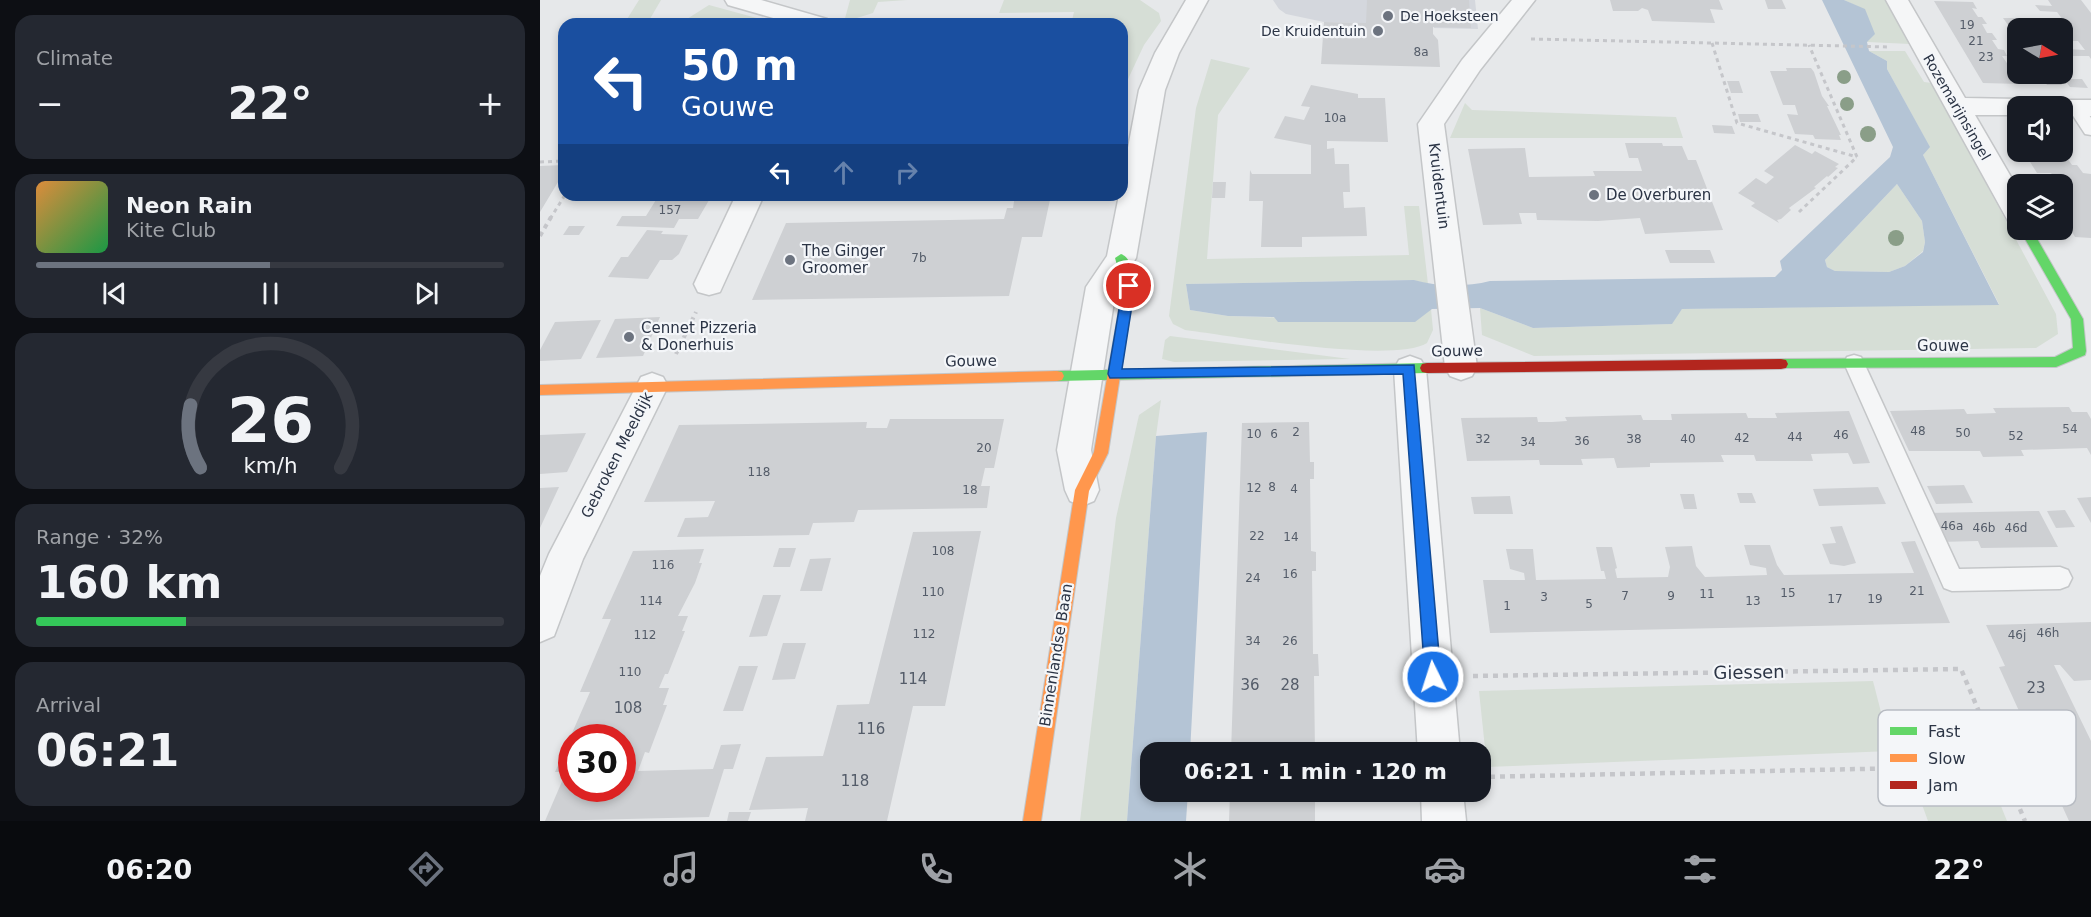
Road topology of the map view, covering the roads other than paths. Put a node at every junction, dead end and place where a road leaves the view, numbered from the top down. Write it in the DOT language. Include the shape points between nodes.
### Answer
graph roads {
  1 [pos="736,0"];
  2 [pos="1197,0"];
  3 [pos="1524,0"];
  4 [pos="1897,0"];
  5 [pos="798,18"];
  6 [pos="1956,106"];
  7 [pos="2007,107"];
  8 [pos="2077,108"];
  9 [pos="2091,130"];
  10 [pos="2007,195"];
  11 [pos="747,201"];
  12 [pos="2032,240"];
  13 [pos="709,284"];
  14 [pos="1854,363"];
  15 [pos="1461,367"];
  16 [pos="1410,369"];
  17 [pos="1101,375"];
  18 [pos="652,386"];
  19 [pos="540,390"];
  20 [pos="1082,490"];
  21 [pos="2060,578"];
  22 [pos="540,623"];
  23 [pos="1438,742"];
  24 [pos="1443,802"];
  25 [pos="1032,821"];
  26 [pos="1444,821"];
  1 -- 5 [label="street"];
  2 -- 17 [label="street, Binnenlandse Baan" via="1167,53 1152,90 1121,258 1101,287"];
  3 -- 15 [label="street, Kruidentuin" via="1491,38 1431,124"];
  4 -- 6 [label="street, Rozemarijnsingel"];
  6 -- 7 [label="street"];
  6 -- 10 [label="street, Rozemarijnsingel"];
  8 -- 9 [label="lane"];
  11 -- 13 [label="street"];
  12 -- 14 [label="street, Gouwe" via="2077,319 2080,351 2056,362"];
  14 -- 15 [label="street, Gouwe"];
  14 -- 21 [label="lane" via="1952,580"];
  15 -- 16 [label="street, Gouwe"];
  16 -- 17 [label="street, Gouwe"];
  16 -- 23 [label="street"];
  17 -- 18 [label="street, Gouwe"];
  17 -- 20 [label="street, Binnenlandse Baan" via="1074,450"];
  18 -- 19 [label="street, Gouwe"];
  18 -- 22 [label="street, Gebroken Meeldijk" via="567,554"];
  20 -- 25 [label="street, Binnenlandse Baan"];
  24 -- 26 [label="street"];
}
